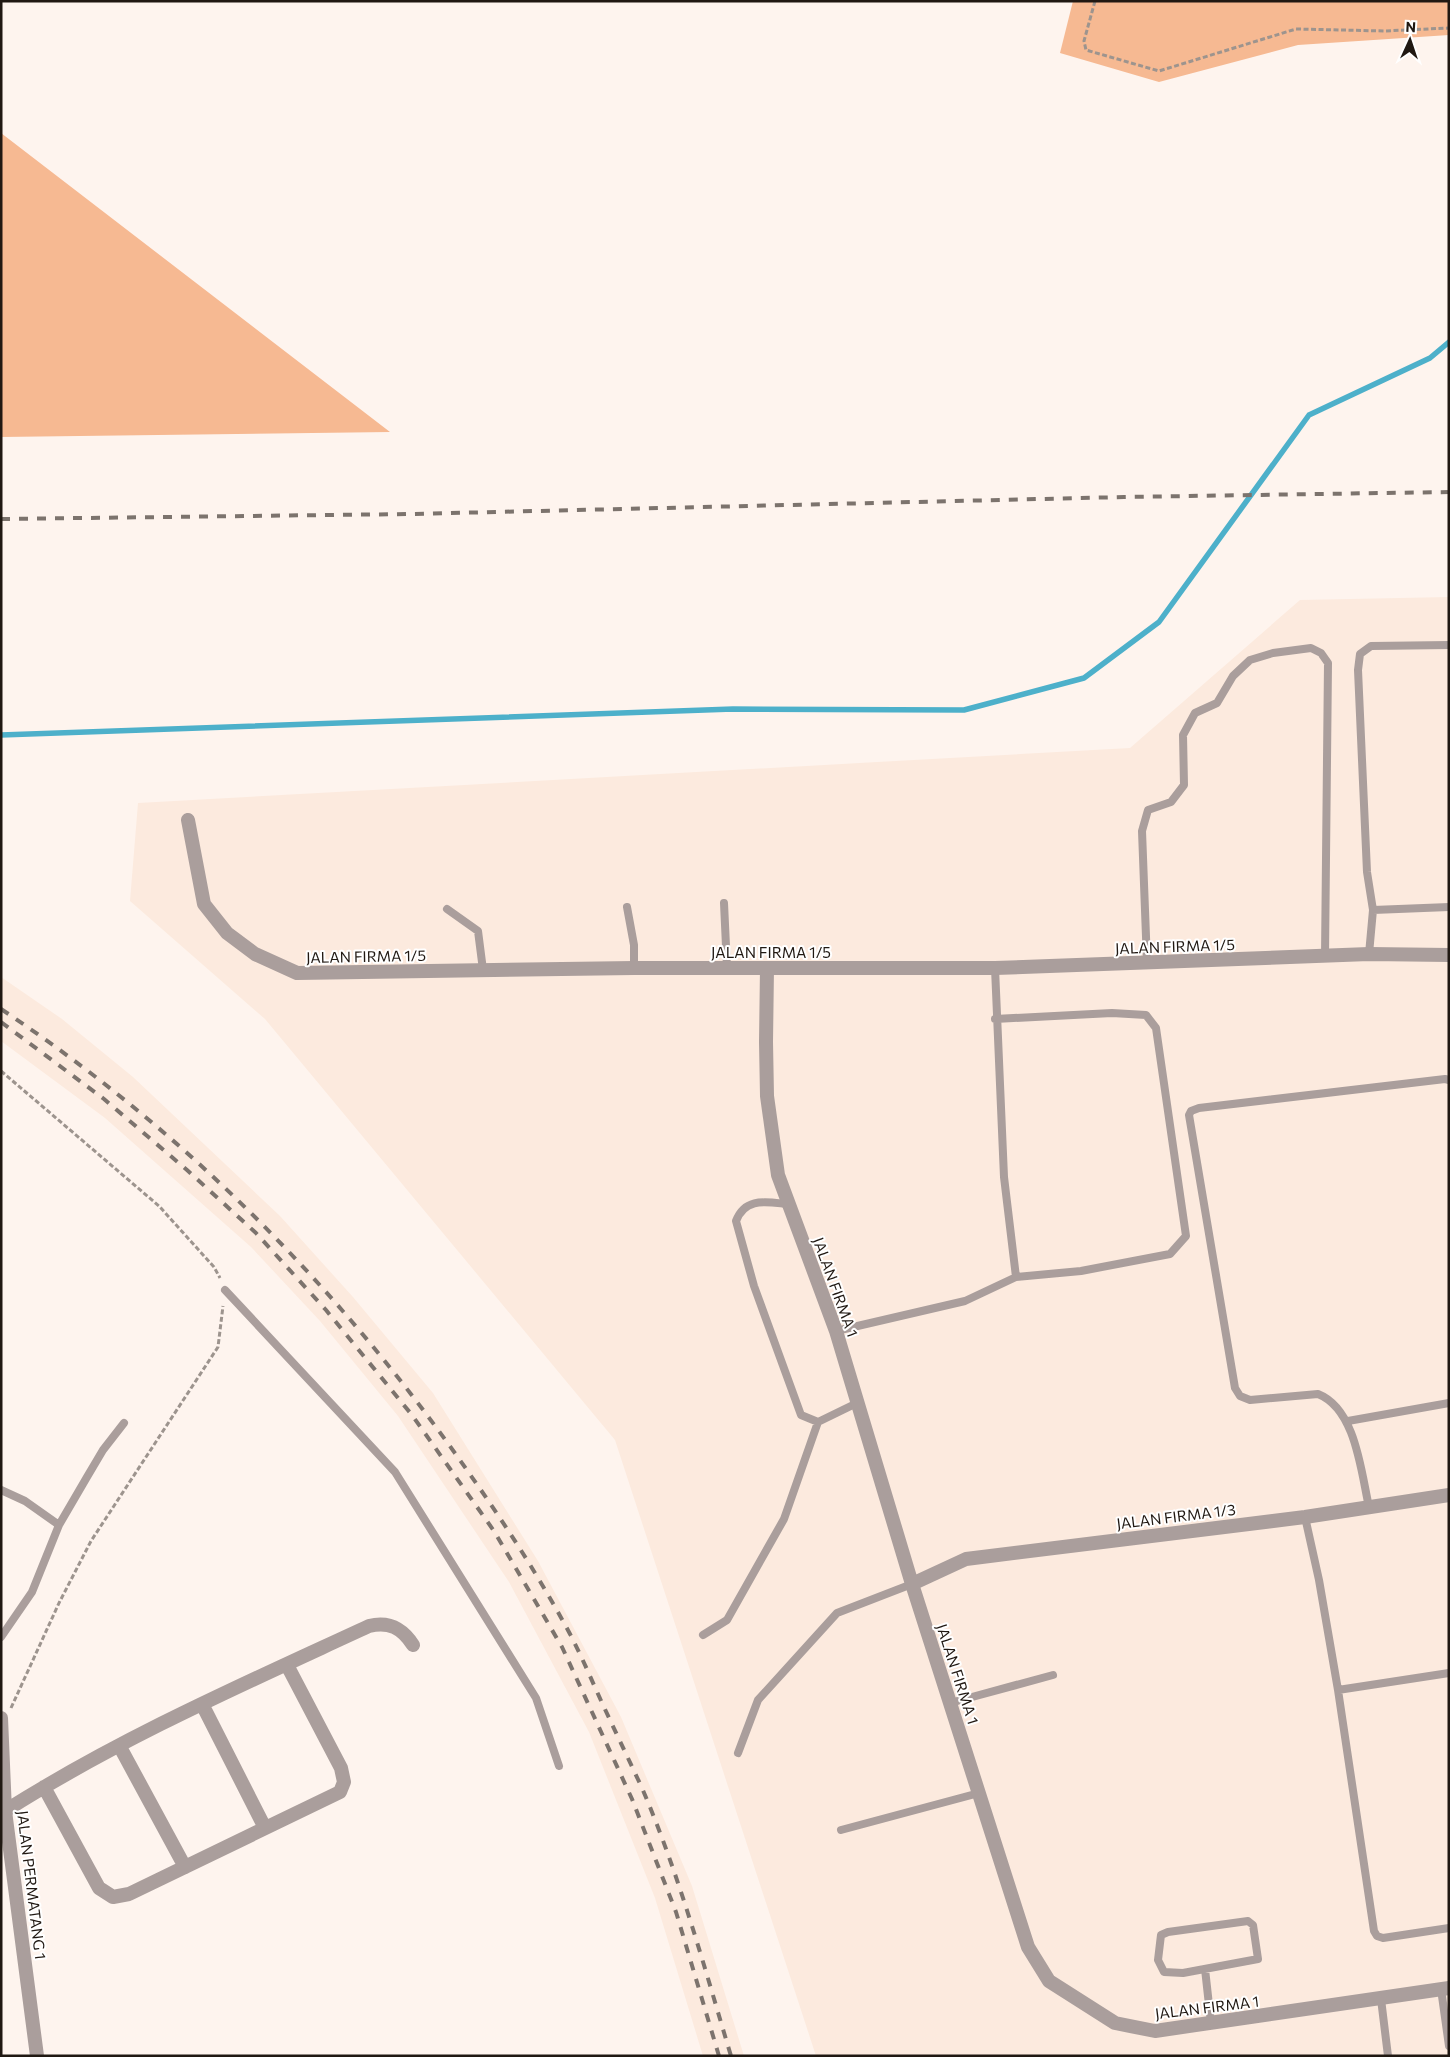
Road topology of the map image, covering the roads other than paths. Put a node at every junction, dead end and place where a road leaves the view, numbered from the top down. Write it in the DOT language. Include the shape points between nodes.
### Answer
graph roads {
  1 [pos="1449,645"];
  2 [pos="188,820"];
  3 [pos="724,903"];
  4 [pos="628,907"];
  5 [pos="1449,907"];
  6 [pos="446,909"];
  7 [pos="1373,910"];
  8 [pos="1369,954"];
  9 [pos="1449,954"];
  10 [pos="1325,956"];
  11 [pos="1147,964"];
  12 [pos="634,968"];
  13 [pos="727,968"];
  14 [pos="767,968"];
  15 [pos="995,968"];
  16 [pos="483,970"];
  17 [pos="995,1019"];
  18 [pos="1449,1080"];
  19 [pos="788,1204"];
  20 [pos="1016,1277"];
  21 [pos="225,1290"];
  22 [pos="836,1331"];
  23 [pos="856,1403"];
  24 [pos="1449,1403"];
  25 [pos="1348,1421"];
  26 [pos="818,1422"];
  27 [pos="124,1423"];
  28 [pos="1,1490"];
  29 [pos="1449,1495"];
  30 [pos="1369,1507"];
  31 [pos="1305,1517"];
  32 [pos="59,1526"];
  33 [pos="912,1584"];
  34 [pos="703,1635"];
  35 [pos="1,1637"];
  36 [pos="413,1645"];
  37 [pos="287,1664"];
  38 [pos="1449,1672"];
  39 [pos="1052,1676"];
  40 [pos="1338,1690"];
  41 [pos="950,1703"];
  42 [pos="202,1704"];
  43 [pos="2,1721"];
  44 [pos="120,1747"];
  45 [pos="738,1753"];
  46 [pos="559,1766"];
  47 [pos="44,1787"];
  48 [pos="979,1792"];
  49 [pos="5,1810"];
  50 [pos="265,1828"];
  51 [pos="841,1830"];
  52 [pos="185,1867"];
  53 [pos="1449,1928"];
  54 [pos="1204,1970"];
  55 [pos="1445,1989"];
  56 [pos="1381,1999"];
  57 [pos="1211,2023"];
  58 [pos="1449,2046"];
  59 [pos="37,2056"];
  60 [pos="1388,2056"];
  1 -- 7 [label="lane" via="1370,646 1360,654 1358,670 1367,872"];
  2 -- 16 [label="street, JALAN FIRMA 1/5" via="204,904 226,933 256,954 297,973"];
  3 -- 13 [label="lane"];
  4 -- 12 [label="lane"];
  5 -- 7 [label="lane"];
  6 -- 16 [label="lane" via="478,931"];
  7 -- 8 [label="lane"];
  8 -- 9 [label="street, JALAN FIRMA 1/5"];
  8 -- 10 [label="street, JALAN FIRMA 1/5"];
  10 -- 11 [label="street, JALAN FIRMA 1/5"];
  10 -- 11 [label="lane" via="1328,663 1321,653 1311,648 1250,660 1233,676 1217,703 1195,712 1183,735 1184,785 1171,802 1148,810 1142,831"];
  11 -- 15 [label="street, JALAN FIRMA 1/5"];
  12 -- 13 [label="street, JALAN FIRMA 1/5"];
  12 -- 16 [label="street, JALAN FIRMA 1/5"];
  13 -- 14 [label="street, JALAN FIRMA 1/5"];
  14 -- 15 [label="street, JALAN FIRMA 1/5"];
  14 -- 19 [label="street, JALAN FIRMA 1" via="768,1096 778,1175"];
  15 -- 17 [label="lane"];
  17 -- 20 [label="lane" via="1004,1177"];
  17 -- 20 [label="lane" via="1112,1013 1146,1015 1156,1028 1186,1228 1186,1236 1170,1254 1081,1272"];
  18 -- 25 [label="lane" via="1199,1108 1189,1115 1235,1388 1240,1396 1250,1400 1318,1394 1327,1398"];
  19 -- 22 [label="street, JALAN FIRMA 1"];
  19 -- 26 [label="lane" via="754,1202 740,1211 736,1221 754,1286 800,1415"];
  20 -- 22 [label="lane" via="965,1301"];
  21 -- 46 [label="lane" via="395,1472 536,1698"];
  22 -- 23 [label="street, JALAN FIRMA 1"];
  23 -- 26 [label="lane"];
  23 -- 33 [label="street, JALAN FIRMA 1"];
  24 -- 25 [label="lane"];
  25 -- 30 [label="lane"];
  26 -- 34 [label="lane" via="784,1519 728,1620"];
  27 -- 32 [label="lane" via="103,1450"];
  28 -- 32 [label="lane" via="25,1501"];
  29 -- 30 [label="street, JALAN FIRMA 1/3"];
  30 -- 31 [label="street, JALAN FIRMA 1/3"];
  31 -- 33 [label="street, JALAN FIRMA 1/3" via="966,1559"];
  31 -- 40 [label="lane"];
  32 -- 35 [label="lane" via="32,1592"];
  33 -- 41 [label="street, JALAN FIRMA 1"];
  33 -- 45 [label="lane" via="837,1614 758,1700"];
  36 -- 37 [label="street" via="406,1633 397,1627 378,1624"];
  37 -- 42 [label="street"];
  37 -- 50 [label="street" via="341,1768 344,1782 340,1792"];
  38 -- 40 [label="lane"];
  39 -- 41 [label="lane"];
  40 -- 53 [label="lane" via="1374,1931 1383,1938"];
  41 -- 48 [label="street, JALAN FIRMA 1"];
  42 -- 44 [label="street"];
  42 -- 50 [label="street"];
  43 -- 49 [label="street, JALAN PERMATANG 1"];
  44 -- 47 [label="street"];
  44 -- 52 [label="street"];
  47 -- 49 [label="street"];
  47 -- 52 [label="street" via="99,1888 113,1897 129,1894"];
  48 -- 51 [label="lane"];
  48 -- 57 [label="street, JALAN FIRMA 1" via="1028,1947 1049,1981 1115,2023 1155,2031"];
  49 -- 59 [label="street, JALAN PERMATANG 1"];
  50 -- 52 [label="street"];
  54 -- 54 [label="lane" via="1164,1972 1158,1960 1161,1935 1248,1921 1253,1925 1258,1959"];
  54 -- 57 [label="lane"];
  55 -- 56 [label="street, JALAN FIRMA 1"];
  55 -- 58 [label="lane"];
  56 -- 57 [label="street, JALAN FIRMA 1"];
  56 -- 60 [label="lane"];
}
